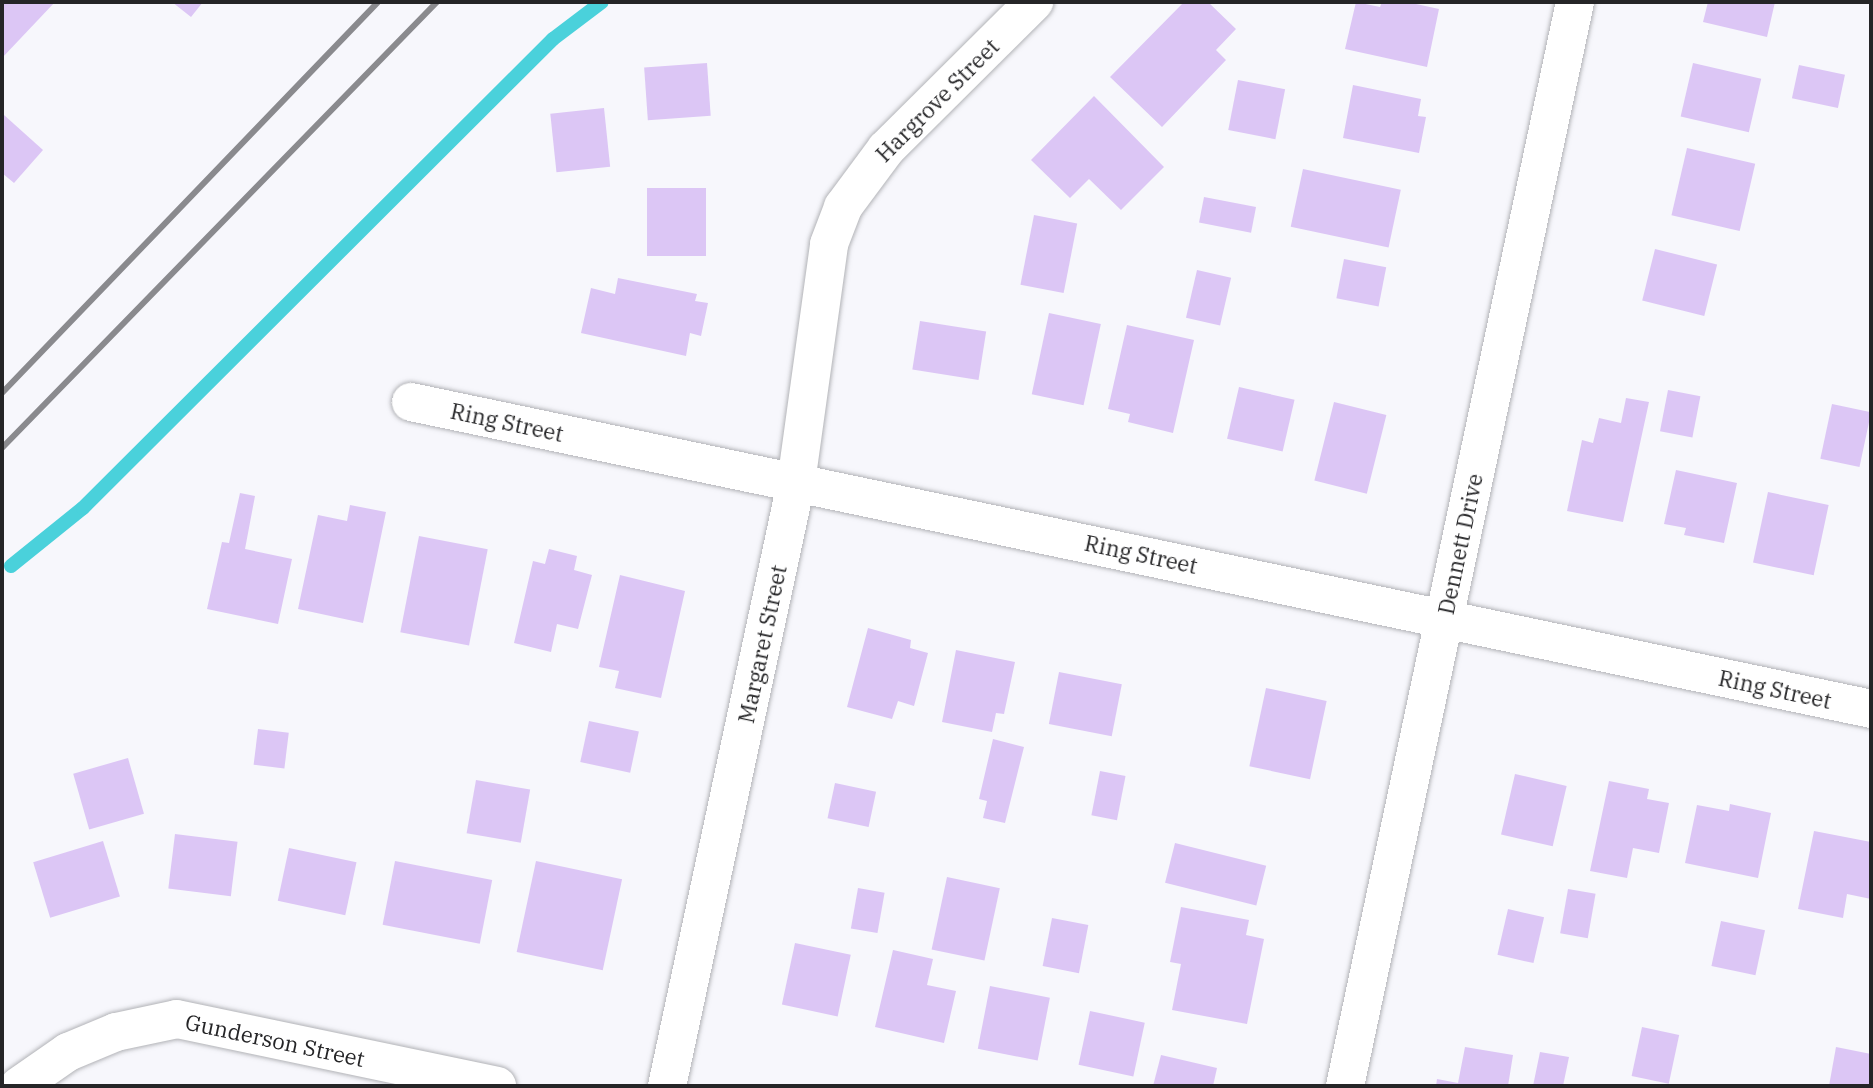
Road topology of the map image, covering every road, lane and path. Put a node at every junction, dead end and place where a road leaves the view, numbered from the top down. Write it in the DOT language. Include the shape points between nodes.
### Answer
graph roads {
  1 [pos="1034,2"];
  2 [pos="1575,2"];
  3 [pos="847,201"];
  4 [pos="411,402"];
  5 [pos="796,483"];
  6 [pos="1444,619"];
  7 [pos="1871,709"];
  8 [pos="19,1086"];
  9 [pos="497,1086"];
  10 [pos="667,1086"];
  11 [pos="1345,1086"];
  1 -- 3 [label="street, Hargrove Street" via="886,149"];
  2 -- 6 [label="street, Dennett Drive"];
  3 -- 5 [label="street, Margaret Street" via="829,244"];
  4 -- 5 [label="street, Ring Street"];
  5 -- 6 [label="street, Ring Street"];
  5 -- 10 [label="street, Margaret Street"];
  6 -- 7 [label="street, Ring Street"];
  6 -- 11 [label="street, Dennett Drive"];
  8 -- 9 [label="street, Gunderson Street" via="68,1052 116,1032 177,1019"];
}
